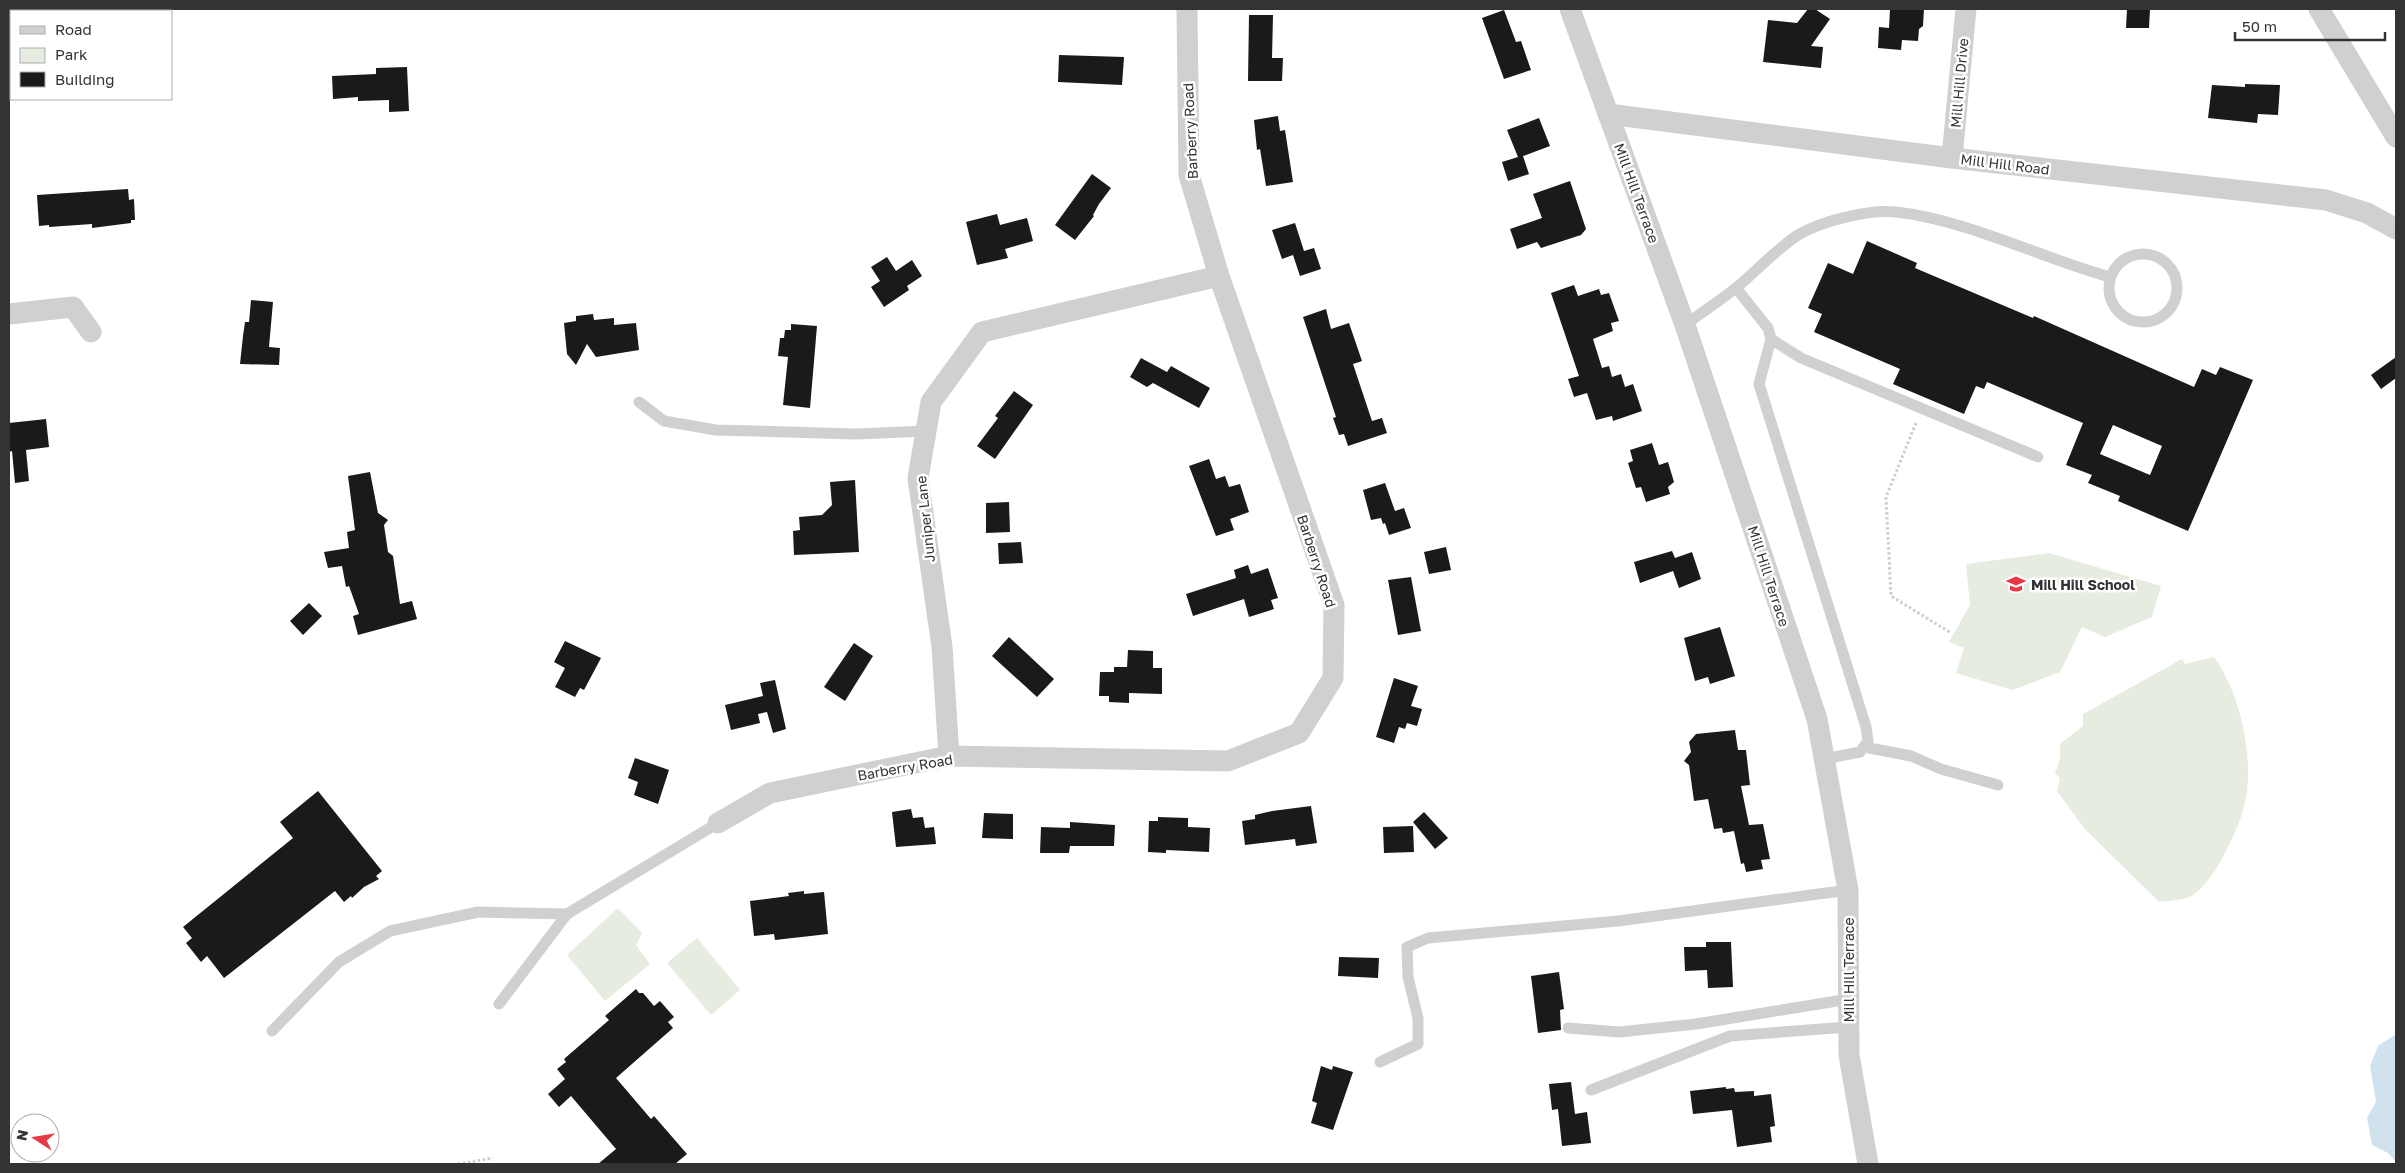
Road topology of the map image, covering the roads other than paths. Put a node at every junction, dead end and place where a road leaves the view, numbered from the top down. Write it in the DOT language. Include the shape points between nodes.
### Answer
graph roads {
  1 [pos="1187,9"];
  2 [pos="1570,9"];
  3 [pos="1966,9"];
  4 [pos="2319,9"];
  5 [pos="1608,114"];
  6 [pos="2396,137"];
  7 [pos="1952,158"];
  8 [pos="2396,229"];
  9 [pos="1219,276"];
  10 [pos="2110,277"];
  11 [pos="1736,288"];
  12 [pos="9,314"];
  13 [pos="1685,325"];
  14 [pos="91,332"];
  15 [pos="1771,339"];
  16 [pos="639,402"];
  17 [pos="926,431"];
  18 [pos="2038,457"];
  19 [pos="1864,747"];
  20 [pos="949,756"];
  21 [pos="1824,759"];
  22 [pos="1998,786"];
  23 [pos="718,823"];
  24 [pos="1848,890"];
  25 [pos="567,914"];
  26 [pos="1848,999"];
  27 [pos="499,1004"];
  28 [pos="1848,1027"];
  29 [pos="1568,1028"];
  30 [pos="272,1031"];
  31 [pos="1380,1062"];
  32 [pos="1591,1090"];
  33 [pos="1868,1164"];
  1 -- 9 [label="street, Barberry Road" via="1189,175"];
  2 -- 5 [label="street, Mill Hill Terrace"];
  3 -- 7 [label="street, Mill Hill Drive"];
  4 -- 6 [label="street"];
  5 -- 7 [label="street, Mill Hill Road"];
  5 -- 13 [label="street, Mill Hill Terrace"];
  7 -- 8 [label="street, Mill Hill Road" via="2326,200 2367,213"];
  9 -- 17 [label="street, Juniper Lane" via="982,332 931,402"];
  9 -- 20 [label="street, Barberry Road" via="1334,605 1333,678 1300,733 1228,761"];
  10 -- 10 [label="lane" via="2108,290 2112,304 2132,321 2158,320 2169,312 2176,300 2178,286 2174,273 2166,262 2154,256 2128,257 2117,265"];
  10 -- 11 [label="lane" via="1937,220 1895,211 1838,218 1798,235"];
  11 -- 13 [label="lane"];
  11 -- 15 [label="lane" via="1768,328"];
  12 -- 14 [label="street" via="73,307"];
  13 -- 21 [label="street, Mill Hill Terrace" via="1817,719"];
  15 -- 18 [label="lane" via="1801,358"];
  15 -- 19 [label="lane" via="1759,384 1866,727 1868,741"];
  16 -- 17 [label="lane" via="664,421 716,430 856,434"];
  17 -- 20 [label="street, Juniper Lane" via="918,478 942,647"];
  19 -- 21 [label="lane" via="1860,752"];
  19 -- 22 [label="lane" via="1911,756 1941,769"];
  20 -- 23 [label="street, Barberry Road" via="770,793"];
  21 -- 24 [label="street, Mill Hill Terrace"];
  23 -- 25 [label="lane"];
  24 -- 26 [label="street, Mill Hill Terrace"];
  24 -- 31 [label="lane" via="1618,921 1428,938 1407,946 1408,977 1418,1018 1418,1044"];
  25 -- 27 [label="lane"];
  25 -- 30 [label="lane" via="478,912 390,931 339,962"];
  26 -- 28 [label="street, Mill Hill Terrace"];
  26 -- 29 [label="lane" via="1687,1025 1619,1032"];
  28 -- 32 [label="lane" via="1730,1036"];
  28 -- 33 [label="street, Mill Hill Terrace" via="1849,1055"];
}
